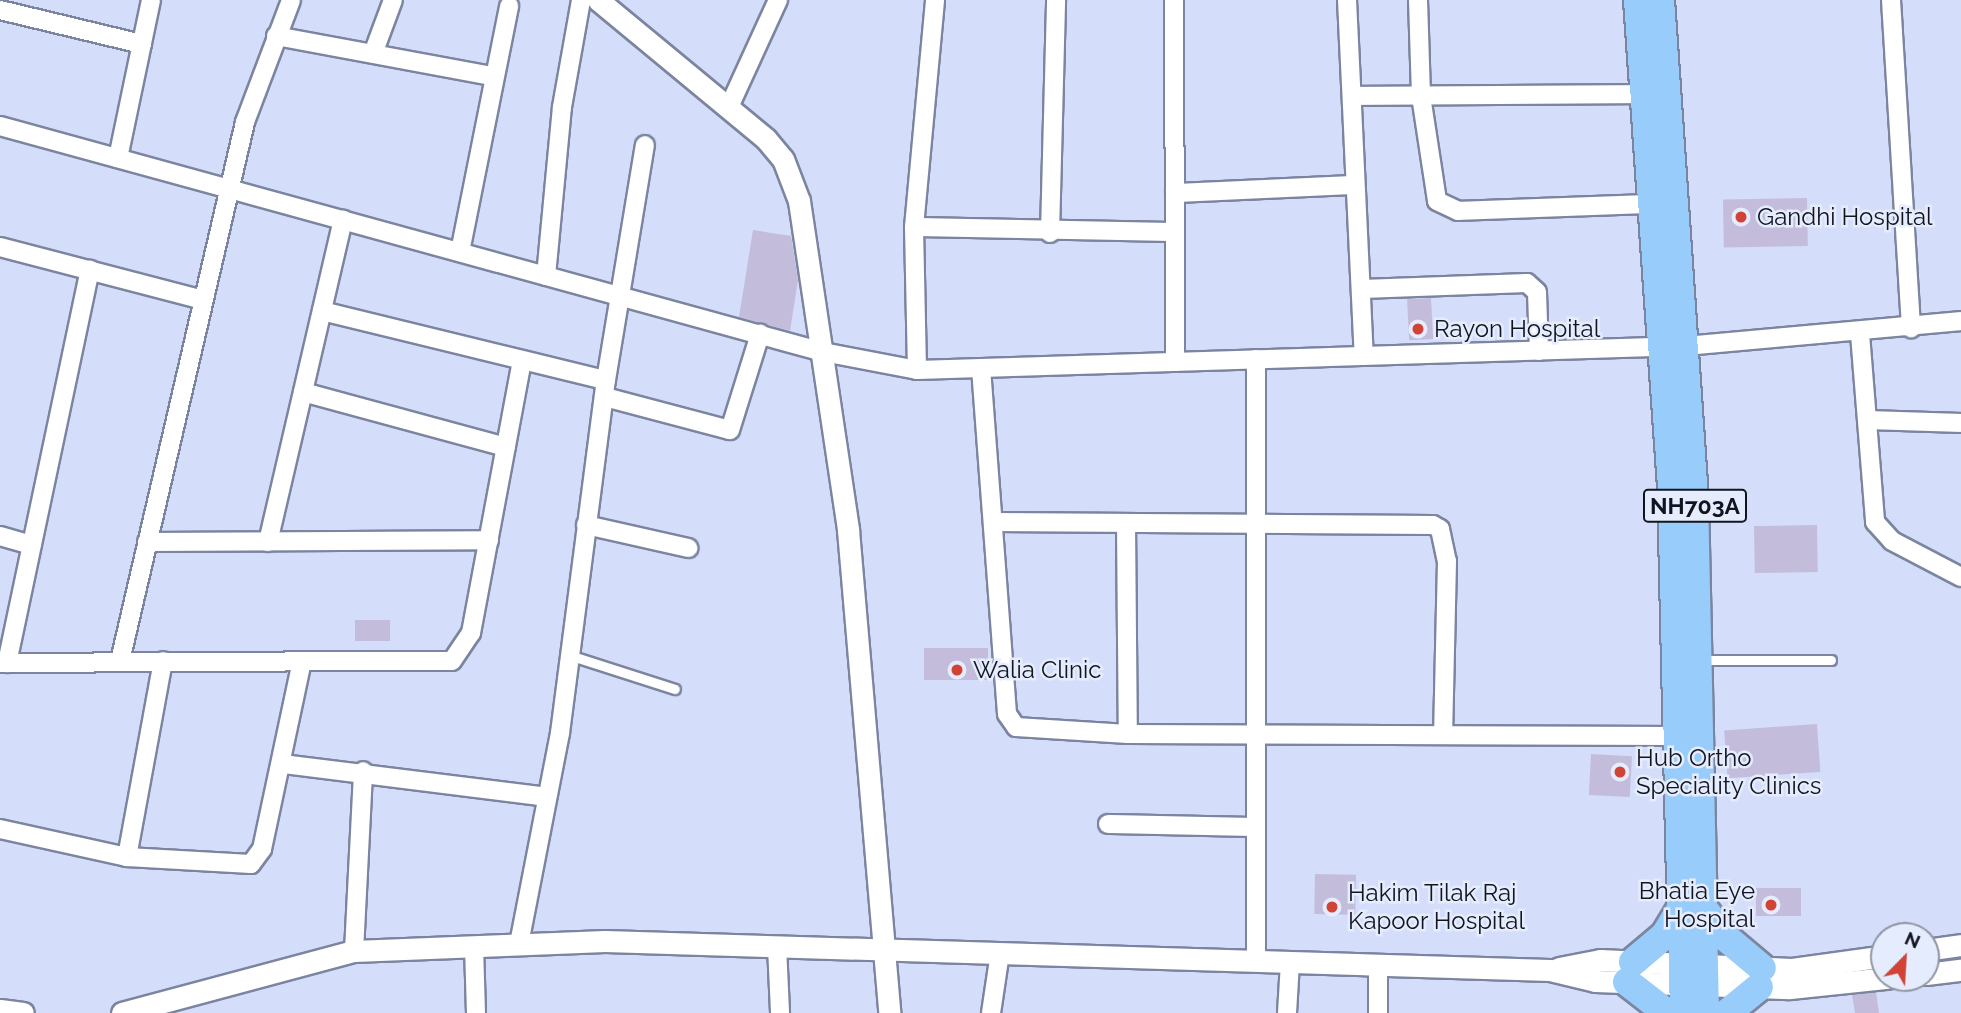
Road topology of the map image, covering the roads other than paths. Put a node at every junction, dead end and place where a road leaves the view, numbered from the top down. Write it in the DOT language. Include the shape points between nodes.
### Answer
graph roads {
  1 [pos="151,0"];
  2 [pos="291,0"];
  3 [pos="393,0"];
  4 [pos="581,0"];
  5 [pos="778,0"];
  6 [pos="935,0"];
  7 [pos="1056,0"];
  8 [pos="1174,0"];
  9 [pos="1347,0"];
  10 [pos="1418,0"];
  11 [pos="1638,0"];
  12 [pos="1660,0"];
  13 [pos="1891,0"];
  14 [pos="606,3"];
  15 [pos="509,6"];
  16 [pos="0,10"];
  17 [pos="276,36"];
  18 [pos="142,44"];
  19 [pos="374,51"];
  20 [pos="492,76"];
  21 [pos="1645,94"];
  22 [pos="1352,96"];
  23 [pos="1421,96"];
  24 [pos="729,107"];
  25 [pos="0,126"];
  26 [pos="645,145"];
  27 [pos="118,158"];
  28 [pos="1354,185"];
  29 [pos="229,188"];
  30 [pos="1175,193"];
  31 [pos="1653,204"];
  32 [pos="343,220"];
  33 [pos="914,227"];
  34 [pos="1175,232"];
  35 [pos="1050,233"];
  36 [pos="0,247"];
  37 [pos="460,252"];
  38 [pos="90,270"];
  39 [pos="546,275"];
  40 [pos="1362,289"];
  41 [pos="622,296"];
  42 [pos="203,300"];
  43 [pos="322,311"];
  44 [pos="1961,321"];
  45 [pos="1911,328"];
  46 [pos="760,334"];
  47 [pos="1860,334"];
  48 [pos="1674,347"];
  49 [pos="1539,351"];
  50 [pos="823,352"];
  51 [pos="1364,356"];
  52 [pos="1256,359"];
  53 [pos="522,361"];
  54 [pos="1175,362"];
  55 [pos="981,368"];
  56 [pos="917,370"];
  57 [pos="605,388"];
  58 [pos="303,392"];
  59 [pos="1869,420"];
  60 [pos="1961,423"];
  61 [pos="506,447"];
  62 [pos="994,522"];
  63 [pos="1126,523"];
  64 [pos="1256,523"];
  65 [pos="586,525"];
  66 [pos="0,536"];
  67 [pos="489,540"];
  68 [pos="147,542"];
  69 [pos="268,542"];
  70 [pos="32,545"];
  71 [pos="688,548"];
  72 [pos="1961,577"];
  73 [pos="572,656"];
  74 [pos="1701,660"];
  75 [pos="1831,660"];
  76 [pos="120,661"];
  77 [pos="163,661"];
  78 [pos="3,663"];
  79 [pos="301,665"];
  80 [pos="675,689"];
  81 [pos="1128,734"];
  82 [pos="1256,735"];
  83 [pos="1443,735"];
  84 [pos="1678,736"];
  85 [pos="283,764"];
  86 [pos="363,771"];
  87 [pos="547,797"];
  88 [pos="1108,824"];
  89 [pos="1256,827"];
  90 [pos="0,829"];
  91 [pos="127,857"];
  92 [pos="1693,907"];
  93 [pos="519,944"];
  94 [pos="1961,945"];
  95 [pos="474,946"];
  96 [pos="777,946"];
  97 [pos="1940,948"];
  98 [pos="886,950"];
  99 [pos="354,951"];
  100 [pos="1000,953"];
  101 [pos="1870,958"];
  102 [pos="1256,961"];
  103 [pos="1290,962"];
  104 [pos="1378,965"];
  105 [pos="1961,970"];
  106 [pos="1630,972"];
  107 [pos="1940,972"];
  108 [pos="1694,974"];
  109 [pos="1760,977"];
  110 [pos="1870,978"];
  111 [pos="0,1010"];
  112 [pos="23,1013"];
  113 [pos="122,1013"];
  114 [pos="476,1013"];
  115 [pos="780,1013"];
  116 [pos="890,1013"];
  117 [pos="990,1013"];
  118 [pos="1287,1013"];
  119 [pos="1378,1013"];
  120 [pos="1667,1013"];
  121 [pos="1684,1013"];
  122 [pos="1705,1013"];
  123 [pos="1727,1013"];
  1 -- 18 [label="street"];
  2 -- 17 [label="street"];
  3 -- 19 [label="street"];
  4 -- 39 [label="street" via="562,107"];
  5 -- 24 [label="street"];
  6 -- 33 [label="street"];
  7 -- 35 [label="street"];
  8 -- 30 [label="street"];
  9 -- 22 [label="street"];
  10 -- 23 [label="street"];
  11 -- 21 [label="highway, NH703A"];
  12 -- 48 [label="highway, NH703A"];
  13 -- 45 [label="street"];
  14 -- 24 [label="street"];
  15 -- 20 [label="street"];
  16 -- 18 [label="street"];
  17 -- 19 [label="street"];
  17 -- 29 [label="street" via="253,92"];
  18 -- 27 [label="street"];
  19 -- 20 [label="street"];
  20 -- 37 [label="street"];
  21 -- 23 [label="street"];
  21 -- 31 [label="highway, NH703A"];
  22 -- 23 [label="street"];
  22 -- 28 [label="street"];
  23 -- 31 [label="street" via="1432,190 1446,207"];
  24 -- 50 [label="street" via="765,139 792,179"];
  25 -- 27 [label="street"];
  26 -- 41 [label="street"];
  27 -- 29 [label="street"];
  28 -- 30 [label="street"];
  28 -- 40 [label="street"];
  29 -- 32 [label="street"];
  29 -- 42 [label="street"];
  30 -- 34 [label="street"];
  31 -- 48 [label="highway, NH703A"];
  32 -- 37 [label="street"];
  32 -- 43 [label="street"];
  33 -- 35 [label="street"];
  33 -- 56 [label="street"];
  34 -- 35 [label="street"];
  34 -- 54 [label="street"];
  36 -- 38 [label="street"];
  37 -- 39 [label="street"];
  38 -- 42 [label="street"];
  38 -- 70 [label="street"];
  39 -- 41 [label="street"];
  40 -- 49 [label="street" via="1527,283 1537,292"];
  40 -- 51 [label="street"];
  41 -- 46 [label="street"];
  41 -- 57 [label="street"];
  42 -- 68 [label="street"];
  43 -- 53 [label="street"];
  43 -- 58 [label="street"];
  44 -- 45 [label="street"];
  45 -- 47 [label="street"];
  46 -- 50 [label="street"];
  46 -- 57 [label="street" via="730,430"];
  47 -- 48 [label="street"];
  47 -- 59 [label="street"];
  48 -- 49 [label="street"];
  48 -- 74 [label="highway, NH703A"];
  48 -- 84 [label="highway, NH703A"];
  49 -- 51 [label="street"];
  50 -- 56 [label="street"];
  50 -- 98 [label="street" via="848,530 867,799"];
  51 -- 52 [label="street"];
  52 -- 54 [label="street"];
  52 -- 64 [label="street"];
  53 -- 57 [label="street"];
  53 -- 61 [label="street"];
  54 -- 55 [label="street"];
  55 -- 56 [label="street"];
  55 -- 62 [label="street"];
  57 -- 65 [label="street"];
  58 -- 61 [label="street"];
  58 -- 69 [label="street"];
  59 -- 60 [label="street"];
  59 -- 72 [label="street" via="1875,522 1892,541"];
  61 -- 67 [label="street"];
  62 -- 63 [label="street"];
  62 -- 81 [label="street" via="1010,721 1024,730"];
  63 -- 64 [label="street"];
  63 -- 81 [label="street"];
  64 -- 82 [label="street"];
  64 -- 83 [label="street" via="1440,529 1447,561"];
  65 -- 71 [label="street"];
  65 -- 73 [label="street"];
  66 -- 70 [label="street"];
  67 -- 69 [label="street"];
  67 -- 79 [label="street" via="471,634 453,661"];
  68 -- 69 [label="street"];
  68 -- 76 [label="street"];
  70 -- 78 [label="street"];
  73 -- 80 [label="lane"];
  73 -- 87 [label="street"];
  74 -- 75 [label="lane"];
  74 -- 92 [label="highway, NH703A"];
  76 -- 77 [label="street"];
  76 -- 78 [label="street"];
  77 -- 79 [label="street"];
  77 -- 91 [label="street"];
  79 -- 85 [label="street"];
  81 -- 82 [label="street"];
  82 -- 83 [label="street"];
  82 -- 89 [label="street"];
  83 -- 84 [label="street"];
  84 -- 92 [label="highway, NH703A"];
  85 -- 86 [label="street"];
  85 -- 91 [label="street" via="262,849 251,864"];
  86 -- 87 [label="street"];
  86 -- 99 [label="street"];
  87 -- 93 [label="street"];
  88 -- 89 [label="street"];
  89 -- 102 [label="street"];
  90 -- 91 [label="street"];
  92 -- 106 [label="highway"];
  92 -- 108 [label="highway, NH703A"];
  92 -- 109 [label="highway"];
  93 -- 95 [label="street"];
  93 -- 96 [label="street"];
  94 -- 97 [label="street"];
  95 -- 99 [label="street"];
  95 -- 114 [label="street"];
  96 -- 98 [label="street"];
  96 -- 115 [label="street"];
  98 -- 100 [label="street"];
  98 -- 116 [label="street"];
  99 -- 113 [label="street"];
  100 -- 102 [label="street"];
  100 -- 117 [label="street"];
  101 -- 109 [label="street"];
  102 -- 103 [label="street"];
  103 -- 104 [label="street"];
  103 -- 118 [label="street"];
  104 -- 106 [label="street"];
  104 -- 119 [label="street"];
  105 -- 107 [label="street"];
  106 -- 108 [label="street"];
  106 -- 120 [label="highway"];
  108 -- 109 [label="street"];
  108 -- 121 [label="highway, NH703A"];
  108 -- 122 [label="highway, NH703A"];
  109 -- 110 [label="street"];
  109 -- 123 [label="highway"];
  111 -- 112 [label="street"];
}
